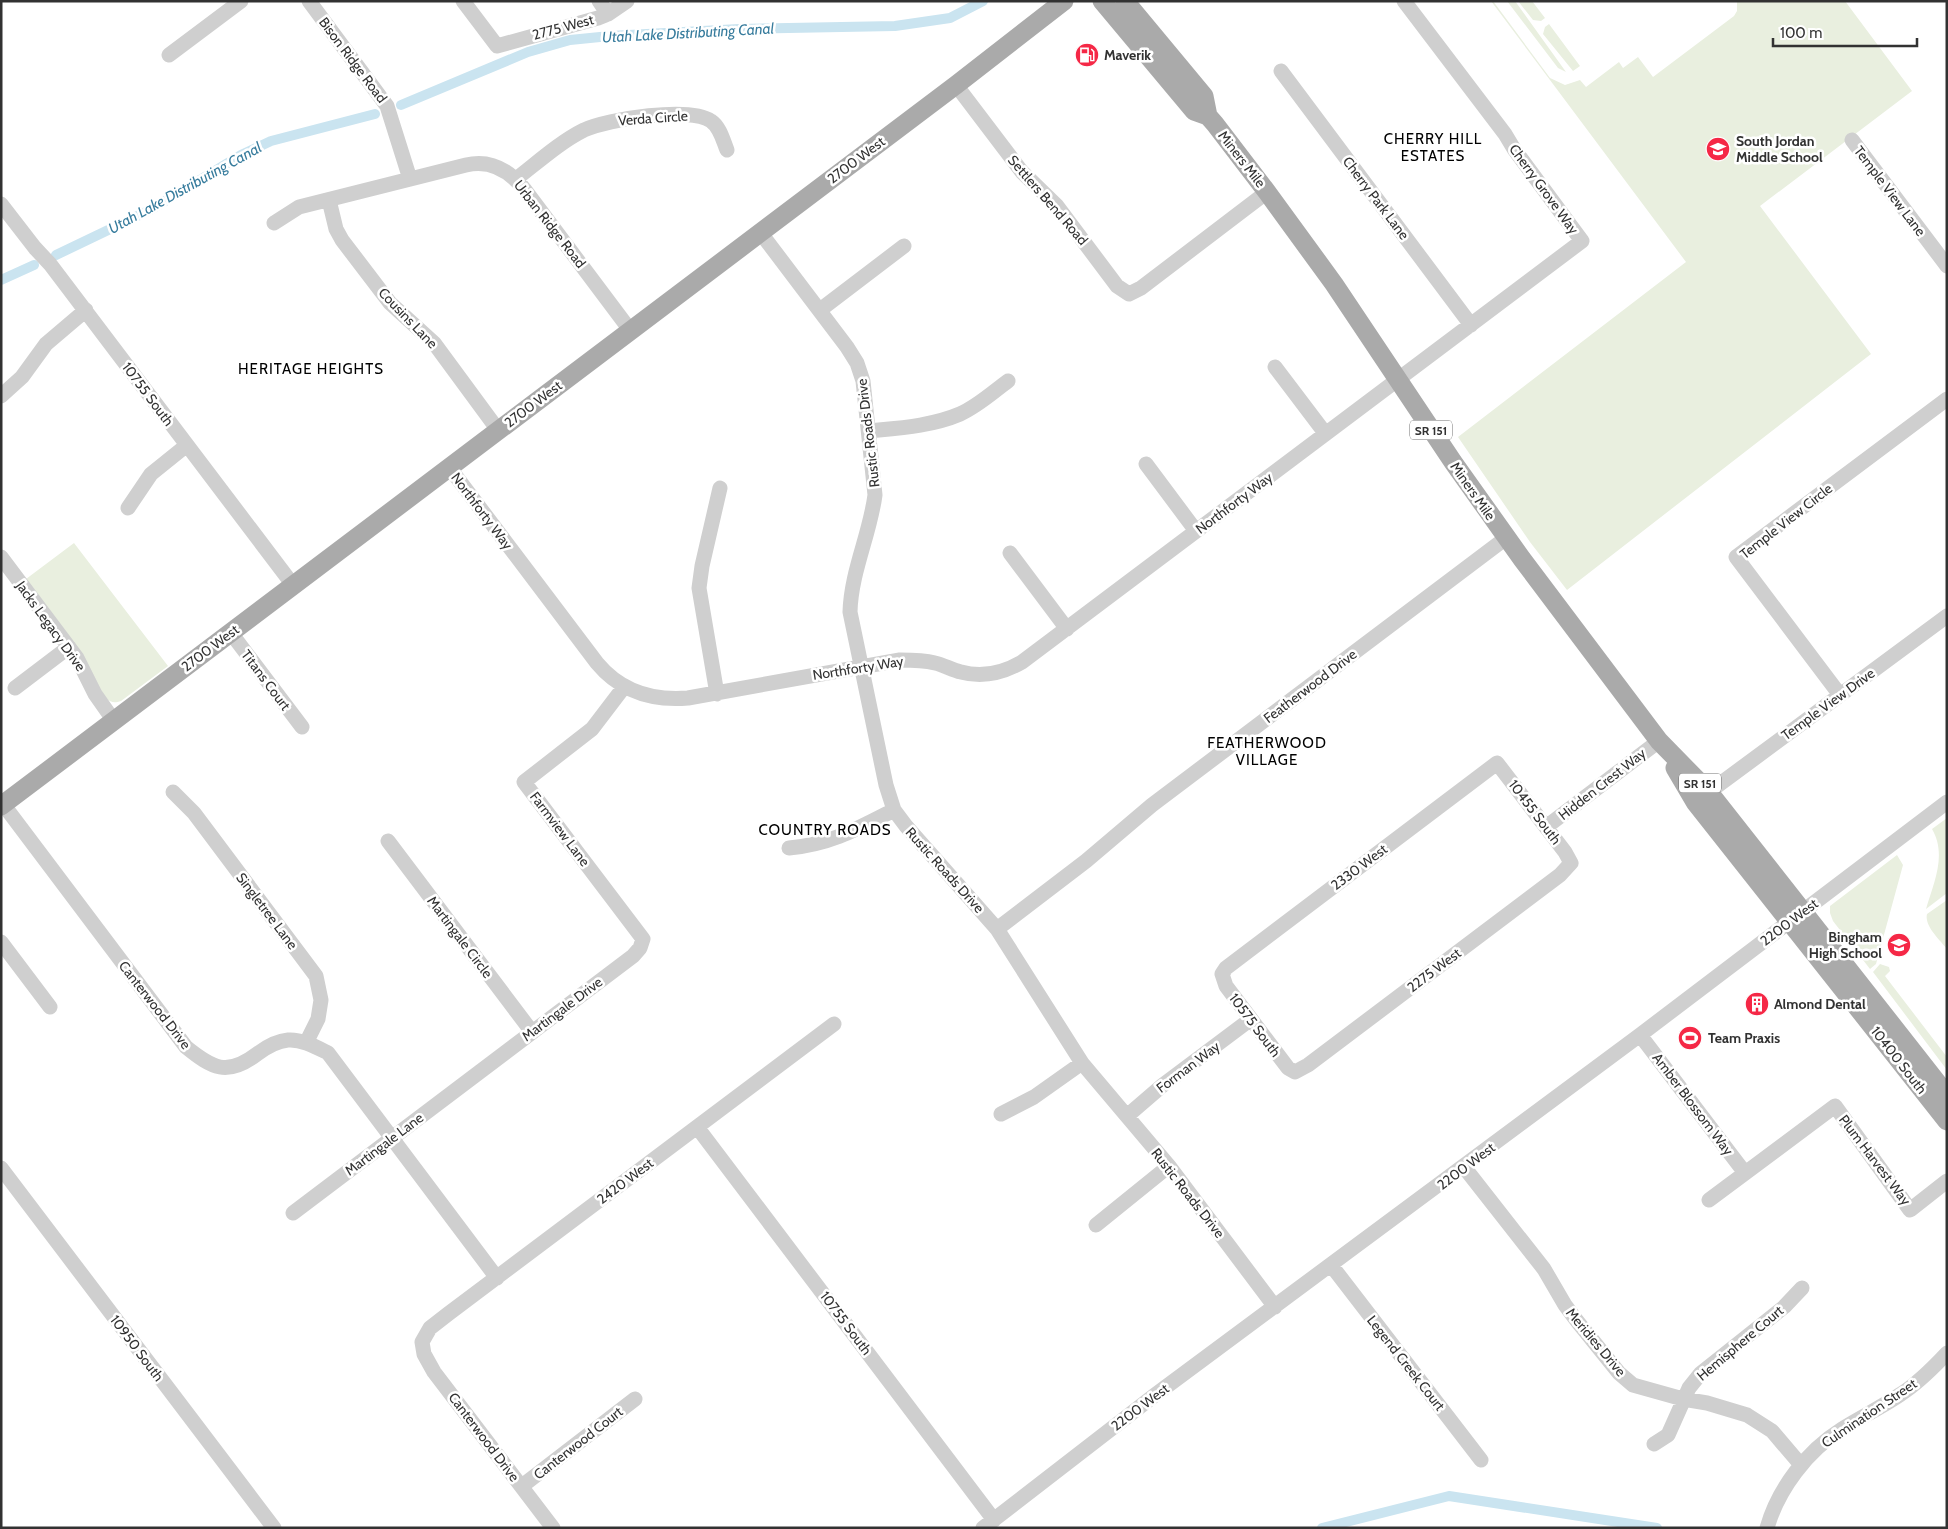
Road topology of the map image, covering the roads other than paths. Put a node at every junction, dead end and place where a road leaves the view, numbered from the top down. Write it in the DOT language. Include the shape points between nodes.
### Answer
graph roads {
  1 [pos="240,1"];
  2 [pos="309,1"];
  3 [pos="463,1"];
  4 [pos="599,1"];
  5 [pos="627,1"];
  6 [pos="1064,1"];
  7 [pos="1102,1"];
  8 [pos="1125,1"];
  9 [pos="1404,1"];
  10 [pos="608,14"];
  11 [pos="169,55"];
  12 [pos="1281,72"];
  13 [pos="956,85"];
  14 [pos="1208,116"];
  15 [pos="1852,140"];
  16 [pos="727,150"];
  17 [pos="410,179"];
  18 [pos="516,179"];
  19 [pos="1267,192"];
  20 [pos="329,200"];
  21 [pos="1,204"];
  22 [pos="274,223"];
  23 [pos="760,232"];
  24 [pos="904,246"];
  25 [pos="1947,266"];
  26 [pos="86,310"];
  27 [pos="820,310"];
  28 [pos="1472,325"];
  29 [pos="630,330"];
  30 [pos="1275,367"];
  31 [pos="1398,380"];
  32 [pos="1008,381"];
  33 [pos="1,396"];
  34 [pos="1947,399"];
  35 [pos="498,430"];
  36 [pos="869,431"];
  37 [pos="1325,434"];
  38 [pos="187,445"];
  39 [pos="1146,464"];
  40 [pos="449,467"];
  41 [pos="720,488"];
  42 [pos="128,508"];
  43 [pos="1196,531"];
  44 [pos="1506,538"];
  45 [pos="1010,553"];
  46 [pos="1,558"];
  47 [pos="293,586"];
  48 [pos="1947,616"];
  49 [pos="1067,628"];
  50 [pos="230,633"];
  51 [pos="69,647"];
  52 [pos="860,668"];
  53 [pos="624,687"];
  54 [pos="15,688"];
  55 [pos="717,694"];
  56 [pos="1840,695"];
  57 [pos="114,720"];
  58 [pos="302,727"];
  59 [pos="1659,741"];
  60 [pos="1498,762"];
  61 [pos="173,792"];
  62 [pos="1709,792"];
  63 [pos="1947,802"];
  64 [pos="2,805"];
  65 [pos="894,810"];
  66 [pos="1546,827"];
  67 [pos="1731,833"];
  68 [pos="388,841"];
  69 [pos="788,848"];
  70 [pos="1571,863"];
  71 [pos="1797,916"];
  72 [pos="997,929"];
  73 [pos="643,939"];
  74 [pos="1,942"];
  75 [pos="1222,974"];
  76 [pos="50,1007"];
  77 [pos="1251,1019"];
  78 [pos="834,1024"];
  79 [pos="532,1032"];
  80 [pos="1640,1035"];
  81 [pos="306,1043"];
  82 [pos="1082,1063"];
  83 [pos="1294,1072"];
  84 [pos="476,1075"];
  85 [pos="1947,1095"];
  86 [pos="1001,1114"];
  87 [pos="1127,1116"];
  88 [pos="1946,1119"];
  89 [pos="698,1127"];
  90 [pos="393,1138"];
  91 [pos="1169,1166"];
  92 [pos="1464,1167"];
  93 [pos="1,1168"];
  94 [pos="1745,1173"];
  95 [pos="1947,1181"];
  96 [pos="1709,1200"];
  97 [pos="293,1213"];
  98 [pos="1096,1225"];
  99 [pos="1331,1266"];
  100 [pos="497,1278"];
  101 [pos="1802,1288"];
  102 [pos="1275,1307"];
  103 [pos="422,1342"];
  104 [pos="1947,1353"];
  105 [pos="634,1399"];
  106 [pos="1683,1400"];
  107 [pos="1654,1444"];
  108 [pos="1481,1460"];
  109 [pos="1801,1465"];
  110 [pos="522,1486"];
  111 [pos="988,1524"];
  112 [pos="274,1528"];
  113 [pos="553,1528"];
  114 [pos="1767,1528"];
  1 -- 11 [label="street"];
  2 -- 17 [label="street, Bison Ridge Road" via="387,106"];
  3 -- 10 [label="street, 2775 West" via="497,46"];
  4 -- 10 [label="street"];
  5 -- 10 [label="street, 2775 West"];
  6 -- 13 [label="main road, 2700 West"];
  7 -- 14 [label="main road, SR 151" via="1194,111"];
  8 -- 14 [label="main road, SR 151" via="1204,96"];
  9 -- 28 [label="street, Cherry Grove Way" via="1582,241"];
  12 -- 28 [label="street, Cherry Park Lane"];
  13 -- 19 [label="street, Settlers Bend Road" via="1022,172 1057,206 1117,286 1129,294"];
  13 -- 23 [label="main road, 2700 West"];
  14 -- 19 [label="main road, Miners Mile / SR 151"];
  15 -- 25 [label="street, Temple View Lane"];
  16 -- 18 [label="street, Verda Circle" via="716,125 699,115 622,119 596,125 573,136"];
  17 -- 18 [label="street, Urban Ridge Road" via="478,163 497,166"];
  17 -- 20 [label="street, Urban Ridge Road"];
  18 -- 29 [label="street, Urban Ridge Road"];
  19 -- 31 [label="main road, Miners Mile / SR 151"];
  20 -- 22 [label="street, Urban Ridge Road" via="295,209"];
  20 -- 35 [label="street, Cousins Lane" via="342,240 390,303 429,338"];
  21 -- 26 [label="street, 10755 South"];
  23 -- 27 [label="street, Rustic Roads Drive"];
  23 -- 29 [label="main road, 2700 West"];
  24 -- 27 [label="street"];
  26 -- 33 [label="street" via="50,340 22,377"];
  26 -- 38 [label="street, 10755 South"];
  27 -- 36 [label="street, Rustic Roads Drive" via="857,363 863,381"];
  28 -- 31 [label="street, Cherry Grove Way"];
  29 -- 35 [label="main road, 2700 West"];
  30 -- 37 [label="street"];
  31 -- 37 [label="street, Northforty Way"];
  31 -- 44 [label="main road, Miners Mile / SR 151"];
  32 -- 36 [label="street" via="976,405 953,416"];
  34 -- 56 [label="street, Temple View Circle" via="1736,557"];
  35 -- 40 [label="main road, 2700 West"];
  36 -- 52 [label="street, Rustic Roads Drive" via="875,495 851,593 850,612"];
  37 -- 43 [label="street, Northforty Way"];
  38 -- 42 [label="street" via="151,474"];
  38 -- 47 [label="street, 10755 South"];
  39 -- 43 [label="street"];
  40 -- 47 [label="main road, 2700 West"];
  40 -- 53 [label="street, Northforty Way" via="597,663"];
  41 -- 55 [label="street" via="699,588"];
  43 -- 49 [label="street, Northforty Way"];
  44 -- 59 [label="main road, Miners Mile / SR 151"];
  44 -- 72 [label="street, Featherwood Drive" via="1158,800 1086,861"];
  45 -- 49 [label="street"];
  46 -- 51 [label="street, Jacks Legacy Drive"];
  47 -- 50 [label="main road, 2700 West"];
  48 -- 56 [label="street, Temple View Drive"];
  49 -- 52 [label="street, Northforty Way" via="1022,662 993,674 978,675 918,660"];
  50 -- 57 [label="main road, 2700 West"];
  50 -- 58 [label="street, Titans Court"];
  51 -- 54 [label="street"];
  51 -- 57 [label="street, Jacks Legacy Drive" via="95,694"];
  52 -- 55 [label="street, Northforty Way"];
  52 -- 65 [label="street, Rustic Roads Drive"];
  53 -- 55 [label="street, Northforty Way" via="655,698 672,700"];
  53 -- 73 [label="street, Farmview Lane" via="592,729 524,782"];
  56 -- 62 [label="street, Temple View Drive"];
  57 -- 64 [label="main road, 2700 West"];
  59 -- 62 [label="main road, Miners Mile / SR 151"];
  59 -- 66 [label="street, Hidden Crest Way"];
  59 -- 67 [label="main road, SR 151" via="1695,802"];
  60 -- 66 [label="street, 10455 South"];
  60 -- 75 [label="street, 2330 West" via="1231,962"];
  61 -- 81 [label="street, Singletree Lane" via="194,813 316,976 321,1000 318,1019"];
  62 -- 67 [label="main road, Miners Mile / SR 151"];
  63 -- 71 [label="street, 2200 West"];
  64 -- 81 [label="street, Canterwood Drive" via="186,1046 206,1063 225,1068 248,1061 266,1048 288,1040"];
  65 -- 69 [label="street" via="834,839"];
  65 -- 72 [label="street, Rustic Roads Drive"];
  66 -- 70 [label="street, 10455 South"];
  67 -- 71 [label="main road, 10400 South / SR 151"];
  68 -- 79 [label="street, Martingale Circle"];
  70 -- 83 [label="street, 2275 West" via="1560,875 1308,1065"];
  71 -- 80 [label="street, 2200 West"];
  71 -- 85 [label="main road, 10400 South / SR 151" via="1876,1003"];
  71 -- 88 [label="main road, 10400 South / SR 151"];
  72 -- 82 [label="street, Rustic Roads Drive"];
  73 -- 79 [label="street, Martingale Drive" via="633,956"];
  74 -- 76 [label="street"];
  75 -- 77 [label="street, 10575 South" via="1226,986"];
  77 -- 83 [label="street, 10575 South"];
  77 -- 87 [label="street, Forman Way"];
  78 -- 89 [label="street, 2420 West"];
  79 -- 84 [label="street, Martingale Drive"];
  80 -- 92 [label="street, 2200 West"];
  80 -- 94 [label="street, Amber Blossom Way"];
  81 -- 90 [label="street, Canterwood Drive" via="328,1053"];
  82 -- 86 [label="street" via="1034,1097"];
  82 -- 87 [label="street, Rustic Roads Drive"];
  84 -- 90 [label="street, Martingale Lane"];
  87 -- 91 [label="street, Rustic Roads Drive"];
  89 -- 100 [label="street, 2420 West"];
  89 -- 111 [label="street, 10755 South"];
  90 -- 97 [label="street, Martingale Lane"];
  90 -- 100 [label="street, Canterwood Drive"];
  91 -- 98 [label="street"];
  91 -- 102 [label="street, Rustic Roads Drive"];
  92 -- 99 [label="street, 2200 West"];
  92 -- 106 [label="street, Meridies Drive" via="1544,1269 1565,1306 1619,1373 1633,1385"];
  93 -- 112 [label="street, 10950 South"];
  94 -- 95 [label="street, Plum Harvest Way" via="1835,1106 1910,1210"];
  94 -- 96 [label="street, Plum Harvest Way"];
  99 -- 102 [label="street, 2200 West"];
  99 -- 108 [label="street, Legend Creek Court"];
  100 -- 103 [label="street, 2420 West" via="430,1328"];
  101 -- 106 [label="street, Hemisphere Court" via="1784,1307 1701,1373"];
  102 -- 111 [label="street, 2200 West"];
  103 -- 110 [label="street, Canterwood Drive" via="424,1354 434,1372"];
  104 -- 109 [label="street, Culmination Street" via="1917,1383 1835,1433"];
  105 -- 110 [label="street, Canterwood Court"];
  106 -- 107 [label="street, Hemisphere Court" via="1668,1435"];
  106 -- 109 [label="street, Meridies Drive" via="1707,1403 1761,1422"];
  109 -- 114 [label="street, Culmination Street" via="1783,1491"];
  110 -- 113 [label="street, Canterwood Drive"];
}
